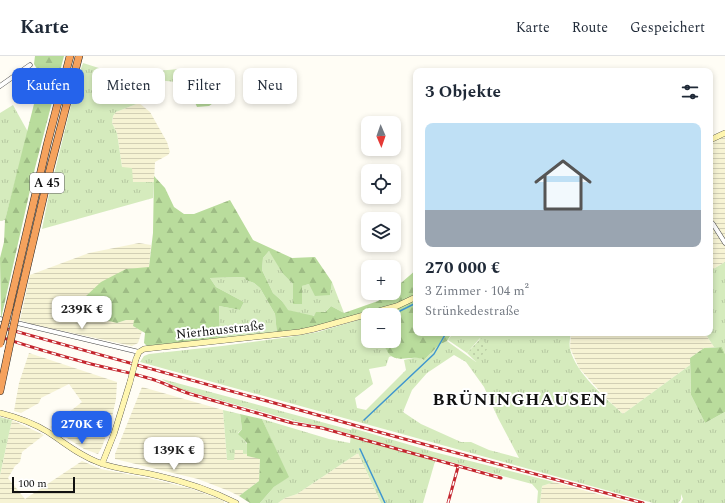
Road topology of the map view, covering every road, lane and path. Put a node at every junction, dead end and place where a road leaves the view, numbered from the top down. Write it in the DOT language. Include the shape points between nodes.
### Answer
graph roads {
  1 [pos="70,56"];
  2 [pos="79,56"];
  3 [pos="30,65"];
  4 [pos="0,86"];
  5 [pos="725,133"];
  6 [pos="713,139"];
  7 [pos="713,225"];
  8 [pos="725,243"];
  9 [pos="413,298"];
  10 [pos="0,319"];
  11 [pos="0,344"];
  12 [pos="139,352"];
  13 [pos="0,391"];
  14 [pos="0,412"];
  15 [pos="102,464"];
  16 [pos="236,503"];
  1 -- 11 [label="highway, A 45, bridge"];
  2 -- 13 [label="highway, A 45, bridge" via="50,169"];
  3 -- 4 [label="street"];
  5 -- 6 [label="main road"];
  7 -- 8 [label="street"];
  9 -- 12 [label="main road, Nierhausstraße" via="397,306 314,330 150,348"];
  10 -- 12 [label="street"];
  12 -- 15 [label="main road, bridge"];
  14 -- 15 [label="main road" via="46,431 80,454"];
  15 -- 16 [label="main road" via="193,485"];
}
